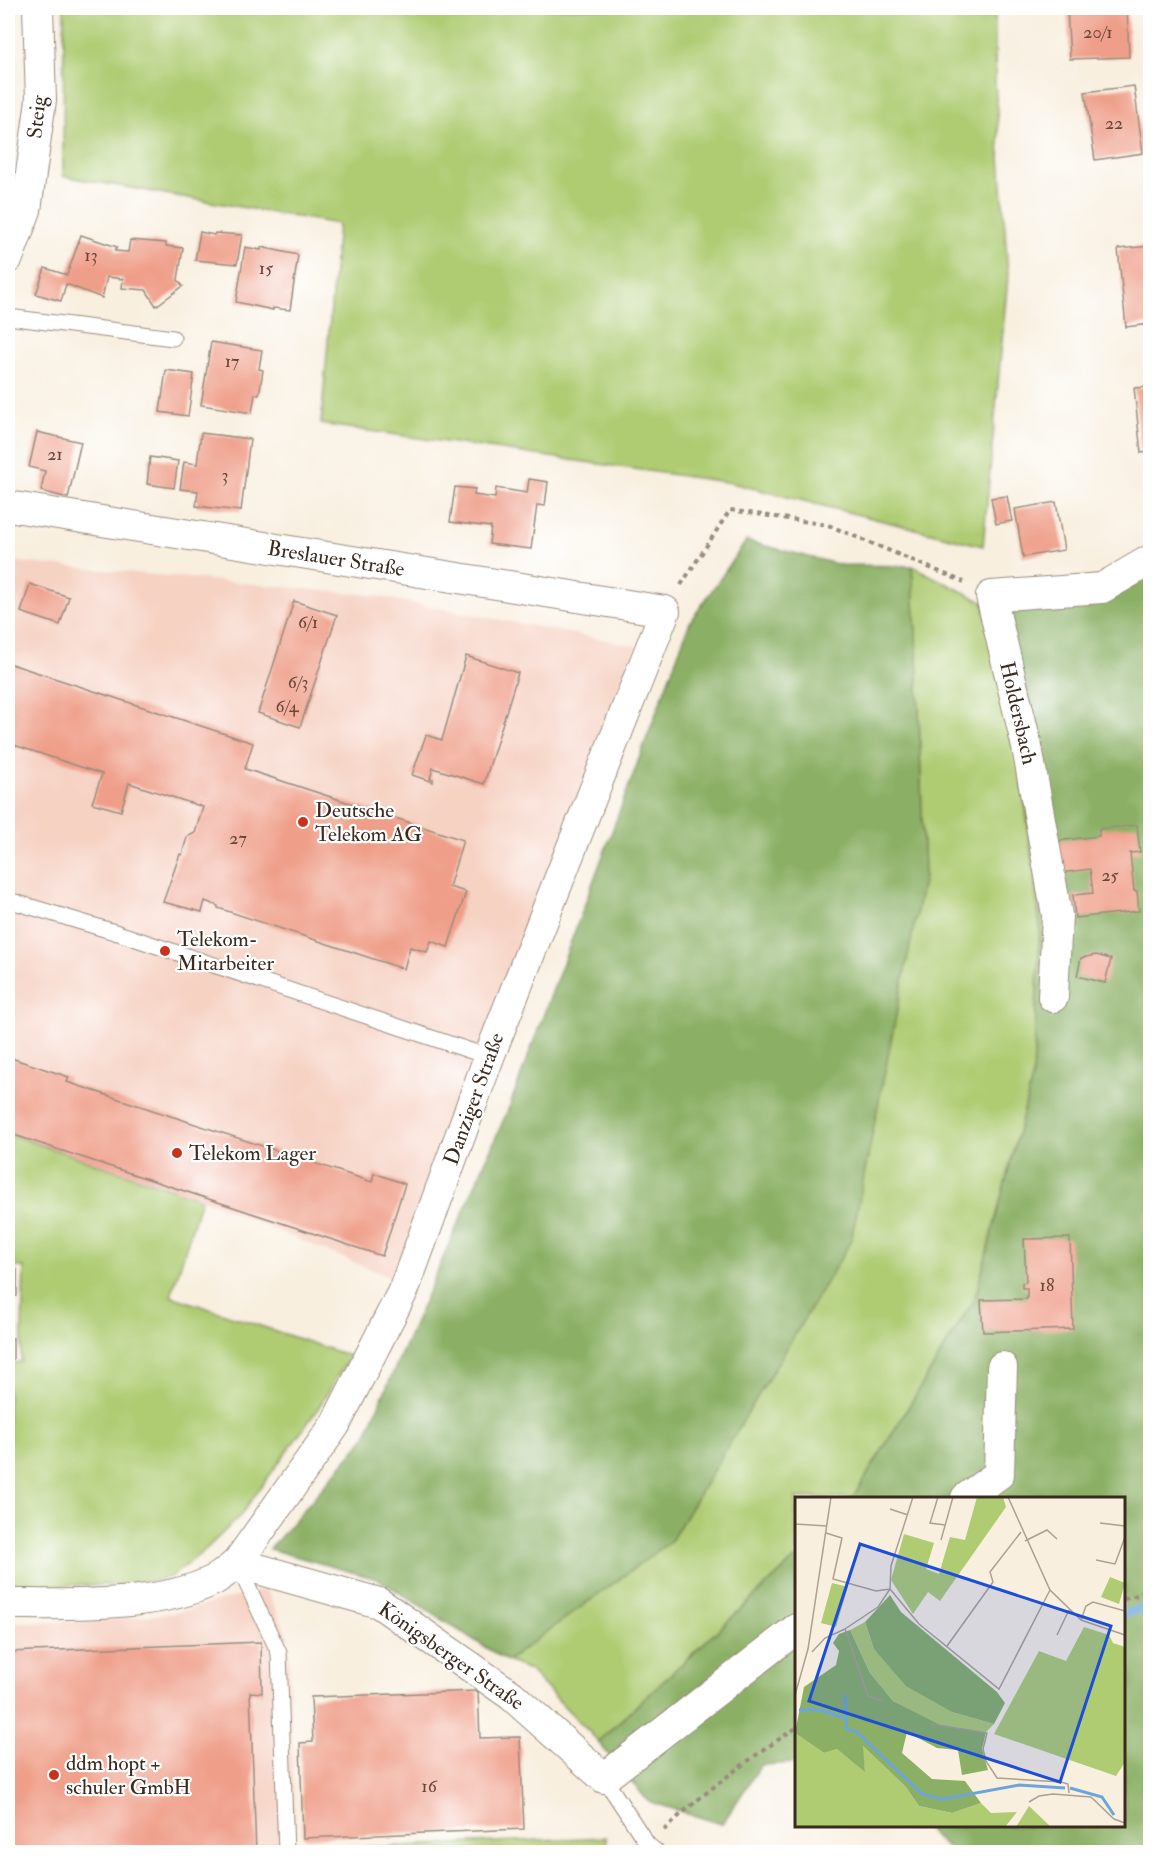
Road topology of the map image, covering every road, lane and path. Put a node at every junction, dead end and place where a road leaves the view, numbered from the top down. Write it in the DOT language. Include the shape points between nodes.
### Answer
graph roads {
  1 [pos="38,8"];
  2 [pos="16,210"];
  3 [pos="8,258"];
  4 [pos="8,317"];
  5 [pos="173,338"];
  6 [pos="8,506"];
  7 [pos="1150,560"];
  8 [pos="991,596"];
  9 [pos="664,611"];
  10 [pos="8,900"];
  11 [pos="1053,997"];
  12 [pos="489,1058"];
  13 [pos="1002,1367"];
  14 [pos="967,1497"];
  15 [pos="237,1563"];
  16 [pos="1150,1584"];
  17 [pos="1125,1599"];
  18 [pos="8,1604"];
  19 [pos="795,1630"];
  20 [pos="795,1729"];
  21 [pos="604,1778"];
  22 [pos="652,1849"];
  23 [pos="286,1852"];
  1 -- 2 [label="street, Steig" via="40,100"];
  2 -- 3 [label="street, Steig"];
  4 -- 5 [label="lane"];
  6 -- 9 [label="street, Breslauer Straße"];
  7 -- 8 [label="street" via="1102,588"];
  8 -- 9 [label="path" via="828,525 730,510"];
  8 -- 11 [label="street, Holdersbach" via="1027,747 1057,915"];
  9 -- 12 [label="street, Danziger Straße"];
  10 -- 12 [label="lane"];
  12 -- 15 [label="street, Danziger Straße" via="404,1288 385,1328 335,1425"];
  13 -- 14 [label="street" via="999,1474"];
  15 -- 18 [label="street" via="214,1579 168,1596 76,1604"];
  15 -- 21 [label="street, Königsberger Straße" via="379,1603 511,1695"];
  15 -- 23 [label="lane" via="279,1653"];
  16 -- 17 [label="path" via="1140,1594"];
  19 -- 21 [label="street"];
  20 -- 22 [label="path" via="690,1806"];
  21 -- 22 [label="lane"];
}
